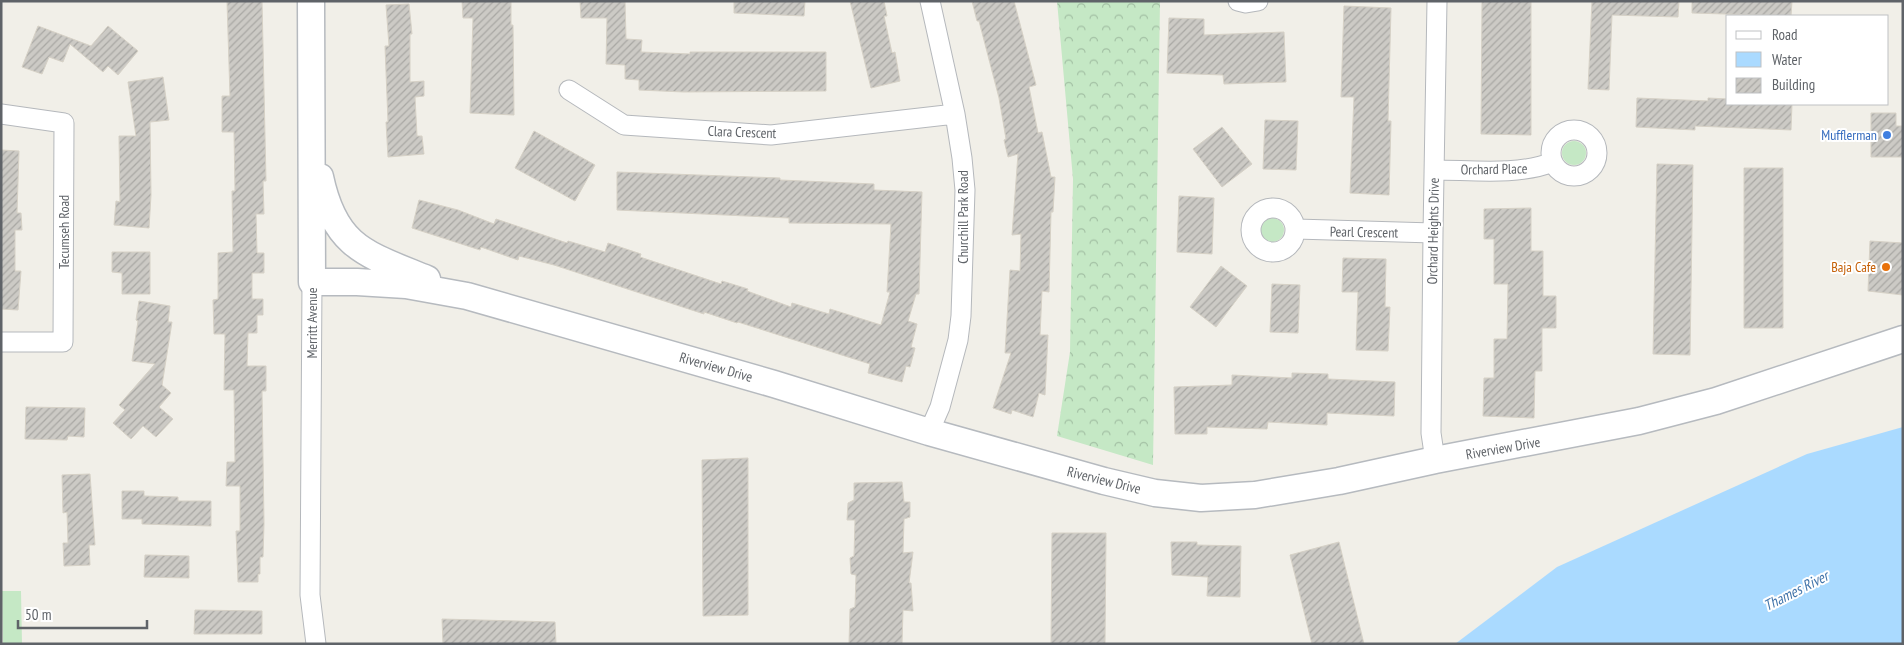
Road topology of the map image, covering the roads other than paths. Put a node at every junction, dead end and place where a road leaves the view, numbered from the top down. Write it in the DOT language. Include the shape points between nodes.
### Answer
graph roads {
  1 [pos="311,1"];
  2 [pos="930,1"];
  3 [pos="1238,1"];
  4 [pos="1258,1"];
  5 [pos="1437,1"];
  6 [pos="569,90"];
  7 [pos="1,114"];
  8 [pos="955,114"];
  9 [pos="311,139"];
  10 [pos="1553,162"];
  11 [pos="1434,170"];
  12 [pos="1296,229"];
  13 [pos="1432,233"];
  14 [pos="312,282"];
  15 [pos="467,296"];
  16 [pos="1903,339"];
  17 [pos="1,342"];
  18 [pos="929,432"];
  19 [pos="1434,460"];
  20 [pos="316,644"];
  1 -- 9 [label="street, Merritt Avenue"];
  2 -- 8 [label="street, Churchill Park Road"];
  3 -- 4 [label="street" via="1246,4"];
  5 -- 11 [label="street, Orchard Heights Drive"];
  6 -- 8 [label="street, Clara Crescent" via="624,125 712,131 771,134"];
  7 -- 17 [label="street, Tecumseh Road" via="64,123 64,142 63,342"];
  8 -- 18 [label="street, Churchill Park Road" via="965,190 961,316 942,402"];
  9 -- 14 [label="street, Merritt Avenue"];
  9 -- 15 [label="street" via="328,207 348,238 375,258"];
  10 -- 11 [label="street, Orchard Place" via="1515,170"];
  11 -- 13 [label="street, Orchard Heights Drive"];
  12 -- 13 [label="street, Pearl Crescent"];
  13 -- 19 [label="street, Orchard Heights Drive"];
  14 -- 15 [label="street, Riverview Drive" via="406,285"];
  14 -- 20 [label="street, Merritt Avenue" via="310,595"];
  15 -- 18 [label="street, Riverview Drive"];
  16 -- 19 [label="street, Riverview Drive" via="1716,401 1639,421"];
  18 -- 19 [label="street, Riverview Drive" via="1104,481 1155,493 1201,498 1273,493"];
}
